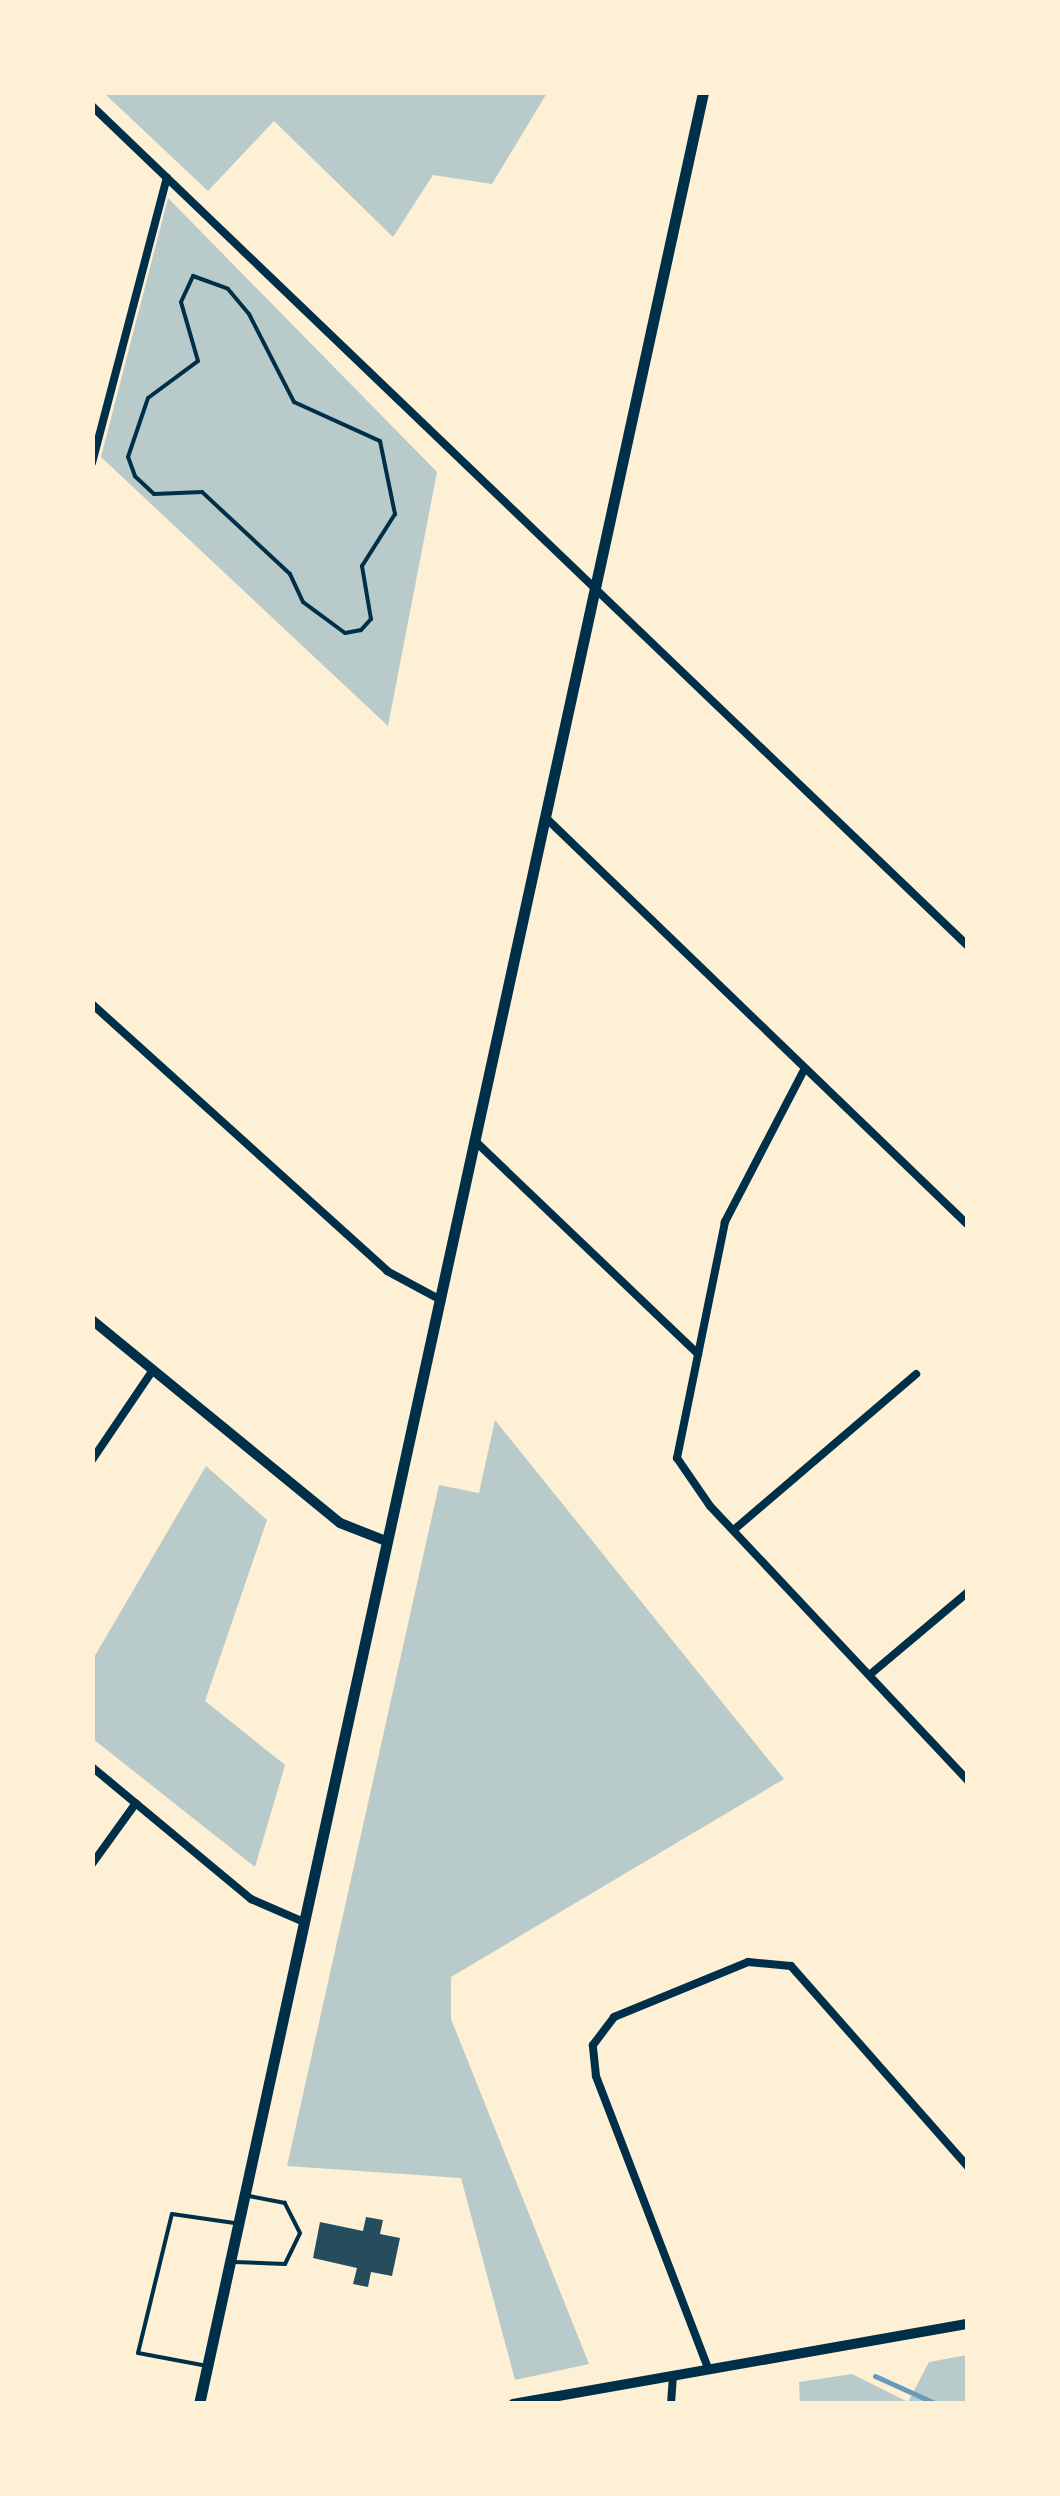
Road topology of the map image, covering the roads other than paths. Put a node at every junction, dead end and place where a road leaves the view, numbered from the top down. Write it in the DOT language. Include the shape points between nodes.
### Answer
graph roads {
  1 [pos="704,92"];
  2 [pos="92,106"];
  3 [pos="167,178"];
  4 [pos="92,463"];
  5 [pos="595,589"];
  6 [pos="545,818"];
  7 [pos="968,946"];
  8 [pos="92,1004"];
  9 [pos="805,1068"];
  10 [pos="474,1140"];
  11 [pos="968,1225"];
  12 [pos="439,1299"];
  13 [pos="92,1320"];
  14 [pos="698,1354"];
  15 [pos="154,1370"];
  16 [pos="916,1374"];
  17 [pos="92,1460"];
  18 [pos="736,1528"];
  19 [pos="386,1541"];
  20 [pos="968,1592"];
  21 [pos="873,1672"];
  22 [pos="92,1768"];
  23 [pos="968,1781"];
  24 [pos="136,1803"];
  25 [pos="92,1864"];
  26 [pos="304,1922"];
  27 [pos="968,2167"];
  28 [pos="244,2196"];
  29 [pos="238,2224"];
  30 [pos="230,2261"];
  31 [pos="968,2324"];
  32 [pos="207,2366"];
  33 [pos="708,2368"];
  34 [pos="673,2375"];
  35 [pos="198,2404"];
  36 [pos="513,2404"];
  37 [pos="671,2404"];
  1 -- 5 [label="main road"];
  2 -- 3 [label="street"];
  3 -- 4 [label="street"];
  3 -- 5 [label="street"];
  5 -- 6 [label="main road"];
  5 -- 7 [label="street"];
  6 -- 9 [label="street"];
  6 -- 10 [label="main road"];
  8 -- 12 [label="street" via="387,1271"];
  9 -- 11 [label="street"];
  9 -- 14 [label="street" via="736,1187"];
  10 -- 12 [label="main road"];
  10 -- 14 [label="street"];
  12 -- 19 [label="main road"];
  13 -- 15 [label="street"];
  14 -- 18 [label="street" via="679,1431 680,1470"];
  15 -- 17 [label="street"];
  15 -- 19 [label="street" via="340,1523"];
  16 -- 18 [label="street"];
  18 -- 21 [label="street"];
  19 -- 26 [label="main road"];
  20 -- 21 [label="street"];
  21 -- 23 [label="street"];
  22 -- 24 [label="street"];
  24 -- 25 [label="street"];
  24 -- 26 [label="street" via="251,1900"];
  26 -- 28 [label="main road"];
  27 -- 33 [label="street" via="804,1978 777,1962 748,1962 614,2016 593,2045 596,2076"];
  28 -- 29 [label="main road"];
  28 -- 30 [label="lane" via="285,2203 300,2233 285,2264"];
  29 -- 30 [label="main road"];
  29 -- 32 [label="lane" via="172,2214 138,2352"];
  30 -- 32 [label="main road"];
  31 -- 33 [label="street"];
  32 -- 35 [label="main road"];
  33 -- 34 [label="street"];
  34 -- 36 [label="street"];
  34 -- 37 [label="street"];
}
